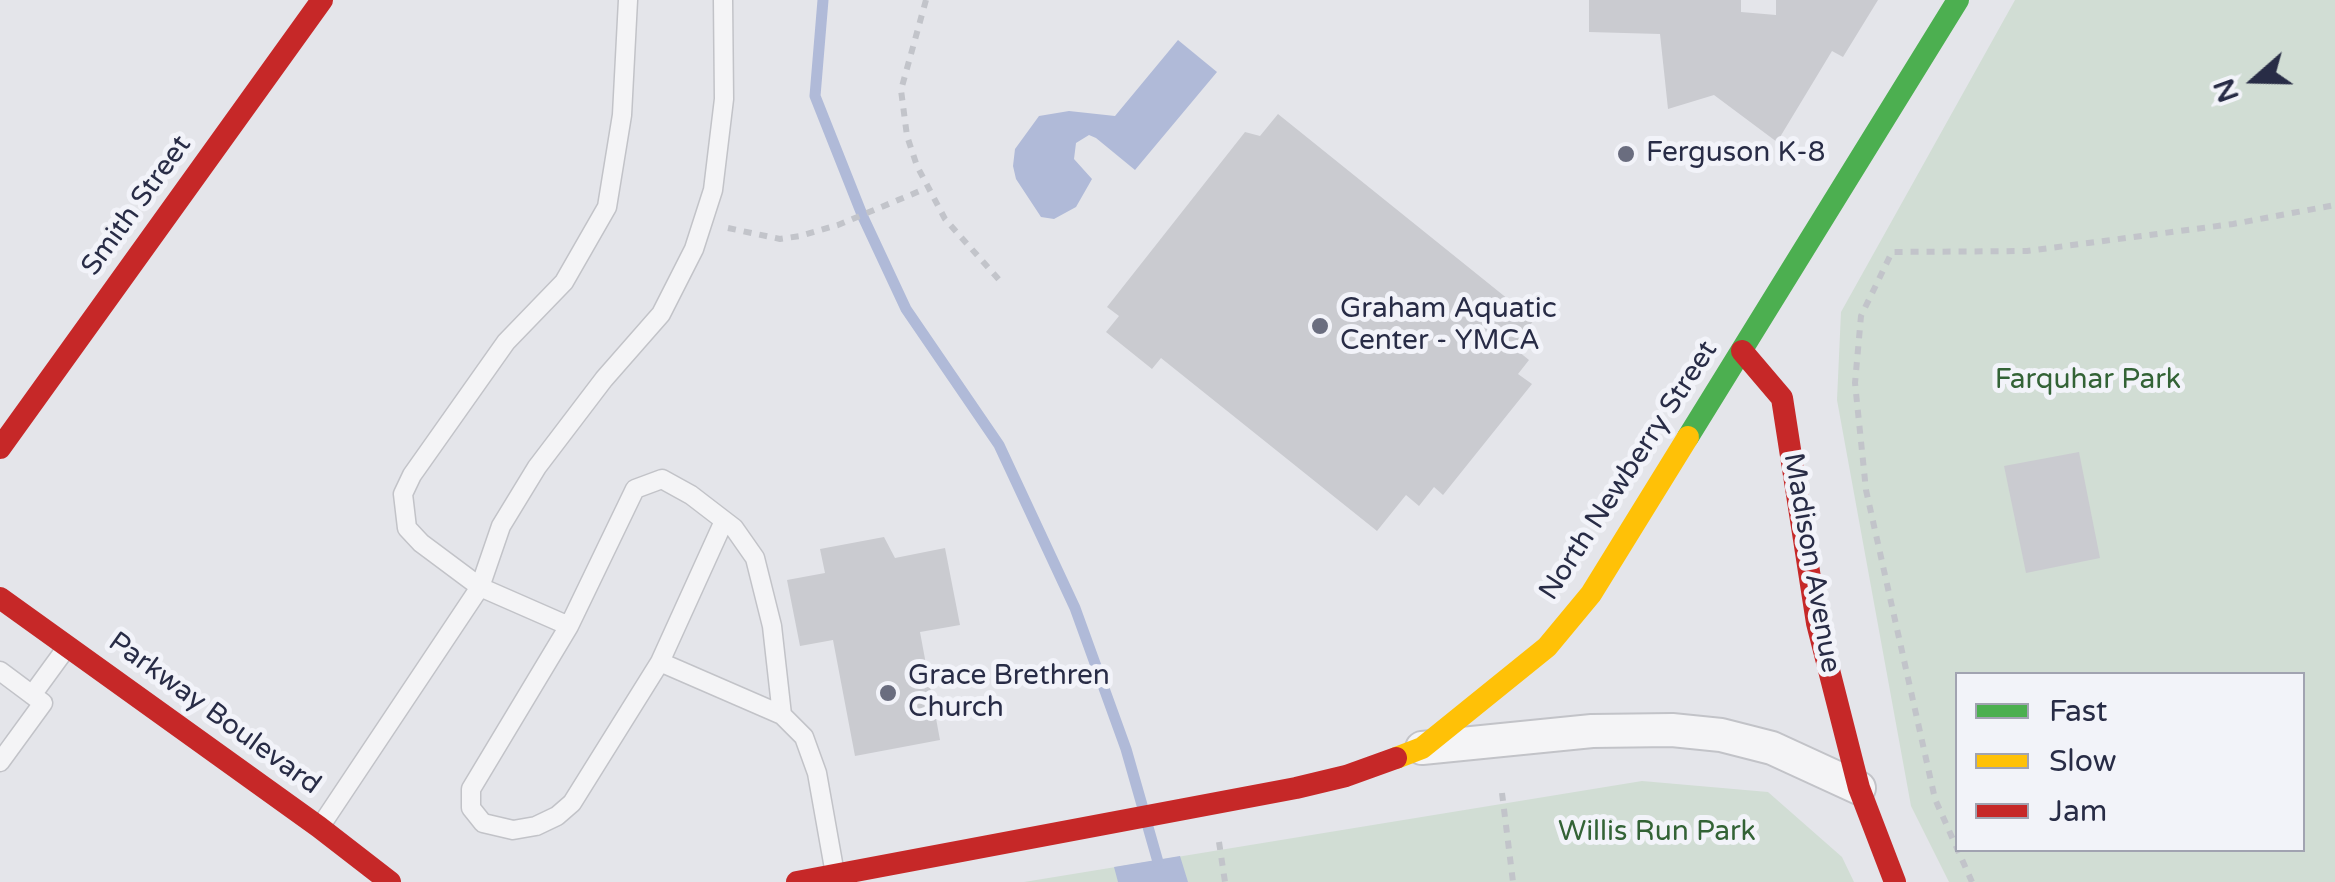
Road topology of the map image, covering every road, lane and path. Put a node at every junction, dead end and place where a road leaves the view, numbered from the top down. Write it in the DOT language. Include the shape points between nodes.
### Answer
graph roads {
  1 [pos="322,0"];
  2 [pos="628,0"];
  3 [pos="723,0"];
  4 [pos="926,0"];
  5 [pos="1958,0"];
  6 [pos="928,188"];
  7 [pos="2335,205"];
  8 [pos="703,220"];
  9 [pos="1001,282"];
  10 [pos="1742,351"];
  11 [pos="0,448"];
  12 [pos="724,521"];
  13 [pos="480,587"];
  14 [pos="0,598"];
  15 [pos="569,626"];
  16 [pos="68,646"];
  17 [pos="660,662"];
  18 [pos="0,671"];
  19 [pos="32,695"];
  20 [pos="782,715"];
  21 [pos="1422,748"];
  22 [pos="0,762"];
  23 [pos="1859,788"];
  24 [pos="1502,794"];
  25 [pos="319,827"];
  26 [pos="1219,840"];
  27 [pos="1955,843"];
  28 [pos="1959,852"];
  29 [pos="836,874"];
  30 [pos="390,882"];
  31 [pos="797,882"];
  32 [pos="1225,882"];
  33 [pos="1513,882"];
  34 [pos="1895,882"];
  35 [pos="1972,882"];
  1 -- 11 [label="street, Smith Street"];
  2 -- 13 [label="lane" via="622,115 606,207 564,282 506,342 403,494 407,528"];
  3 -- 8 [label="lane" via="724,99"];
  4 -- 6 [label="path" via="902,90 906,136"];
  5 -- 10 [label="street, North Newberry Street"];
  6 -- 8 [label="path" via="838,225 780,239"];
  6 -- 9 [label="path" via="944,219"];
  7 -- 27 [label="path" via="2027,251 1892,252 1860,316 1856,383 1866,490 1936,799"];
  8 -- 13 [label="lane" via="661,314 537,468 501,526"];
  10 -- 21 [label="street, North Newberry Street" via="1592,594 1546,647"];
  10 -- 23 [label="street, Madison Avenue" via="1782,398 1817,624"];
  12 -- 15 [label="lane" via="662,480 635,489"];
  12 -- 17 [label="lane"];
  12 -- 20 [label="lane" via="755,558 762,579"];
  13 -- 15 [label="lane"];
  13 -- 25 [label="lane"];
  14 -- 16 [label="street, Parkway Boulevard"];
  15 -- 17 [label="lane" via="471,790 470,808 483,823 514,830 536,826 572,803"];
  16 -- 19 [label="lane"];
  16 -- 25 [label="street, Parkway Boulevard"];
  17 -- 20 [label="lane"];
  18 -- 19 [label="lane"];
  19 -- 22 [label="lane" via="43,704"];
  20 -- 29 [label="lane" via="804,737 817,773"];
  21 -- 23 [label="street" via="1672,730 1772,748"];
  21 -- 29 [label="street, North Newberry Street" via="1346,776"];
  23 -- 34 [label="street, Madison Avenue"];
  24 -- 33 [label="path"];
  25 -- 30 [label="street, Parkway Boulevard"];
  26 -- 32 [label="path"];
  28 -- 35 [label="path"];
  29 -- 31 [label="street, North Newberry Street"];
}
